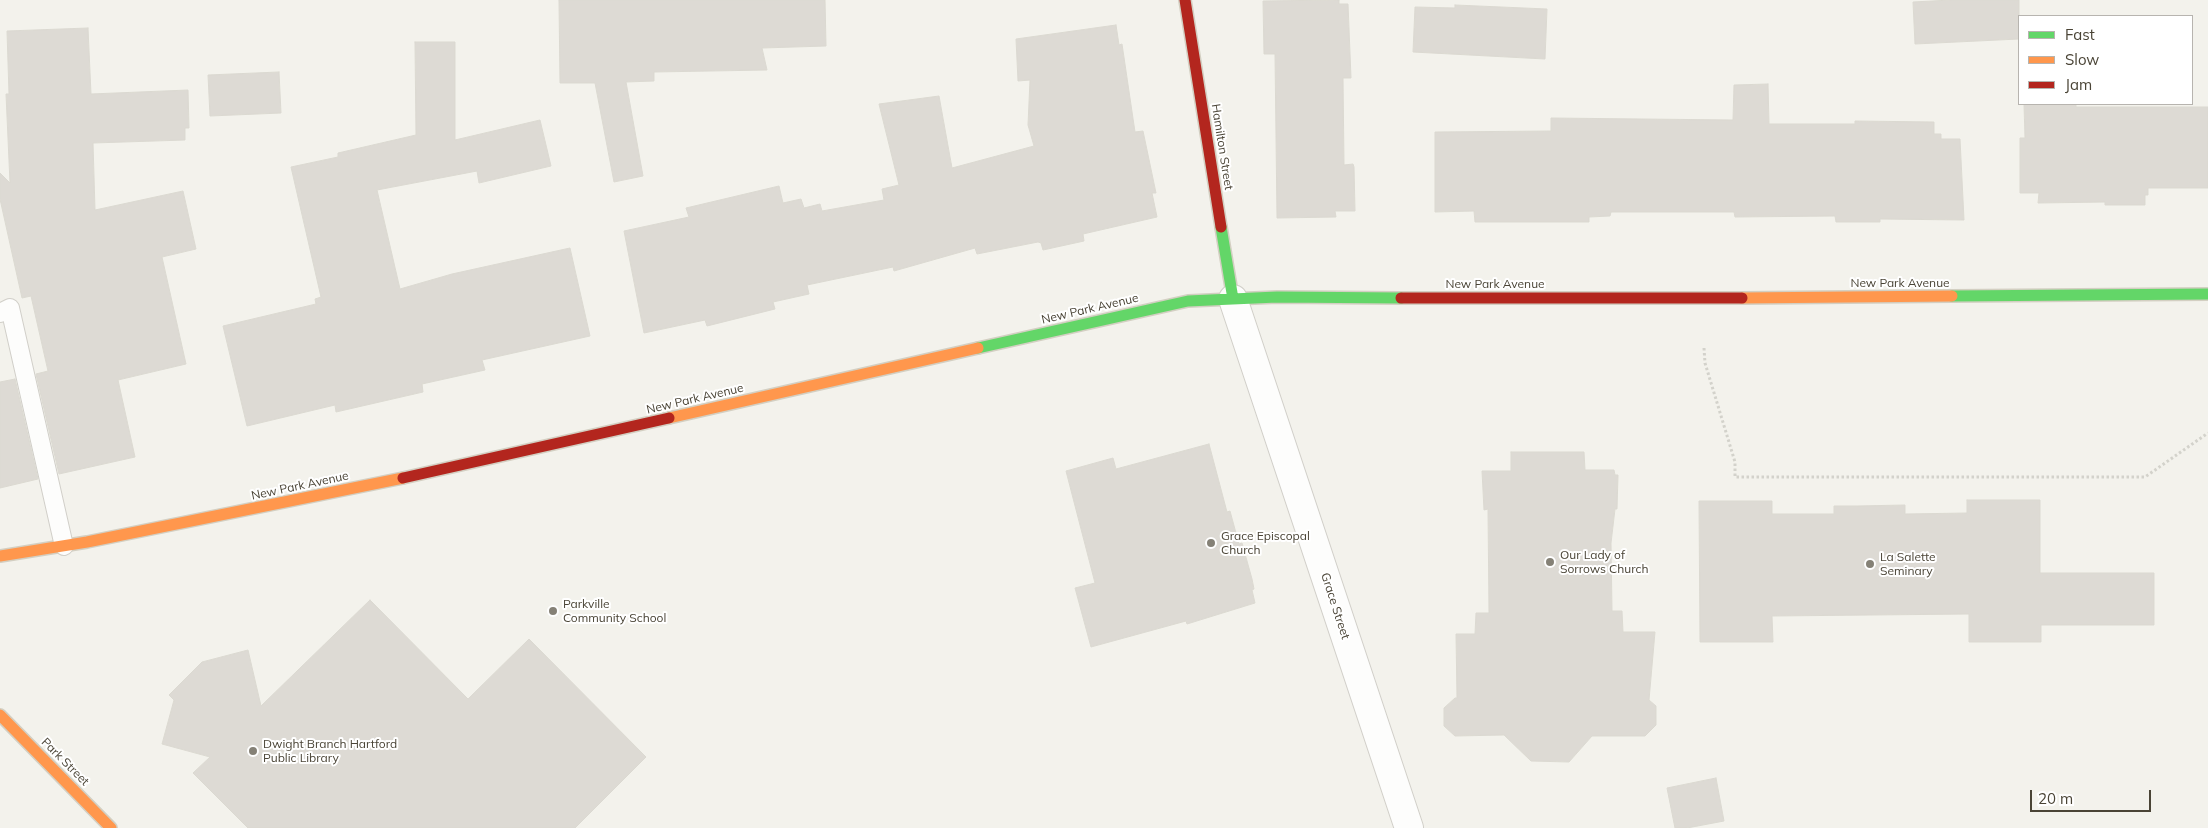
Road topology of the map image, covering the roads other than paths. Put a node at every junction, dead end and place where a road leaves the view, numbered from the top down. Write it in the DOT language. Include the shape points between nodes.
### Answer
graph roads {
  1 [pos="1184,0"];
  2 [pos="2208,294"];
  3 [pos="1233,299"];
  4 [pos="0,313"];
  5 [pos="64,546"];
  6 [pos="0,556"];
  7 [pos="0,715"];
  8 [pos="111,828"];
  9 [pos="1409,828"];
  1 -- 3 [label="main road, Hamilton Street"];
  2 -- 3 [label="main road, New Park Avenue"];
  3 -- 5 [label="main road, New Park Avenue" via="1188,301 340,492"];
  3 -- 9 [label="street, Grace Street"];
  4 -- 5 [label="lane" via="10,308"];
  5 -- 6 [label="main road, New Park Avenue"];
  7 -- 8 [label="main road, Park Street"];
}
